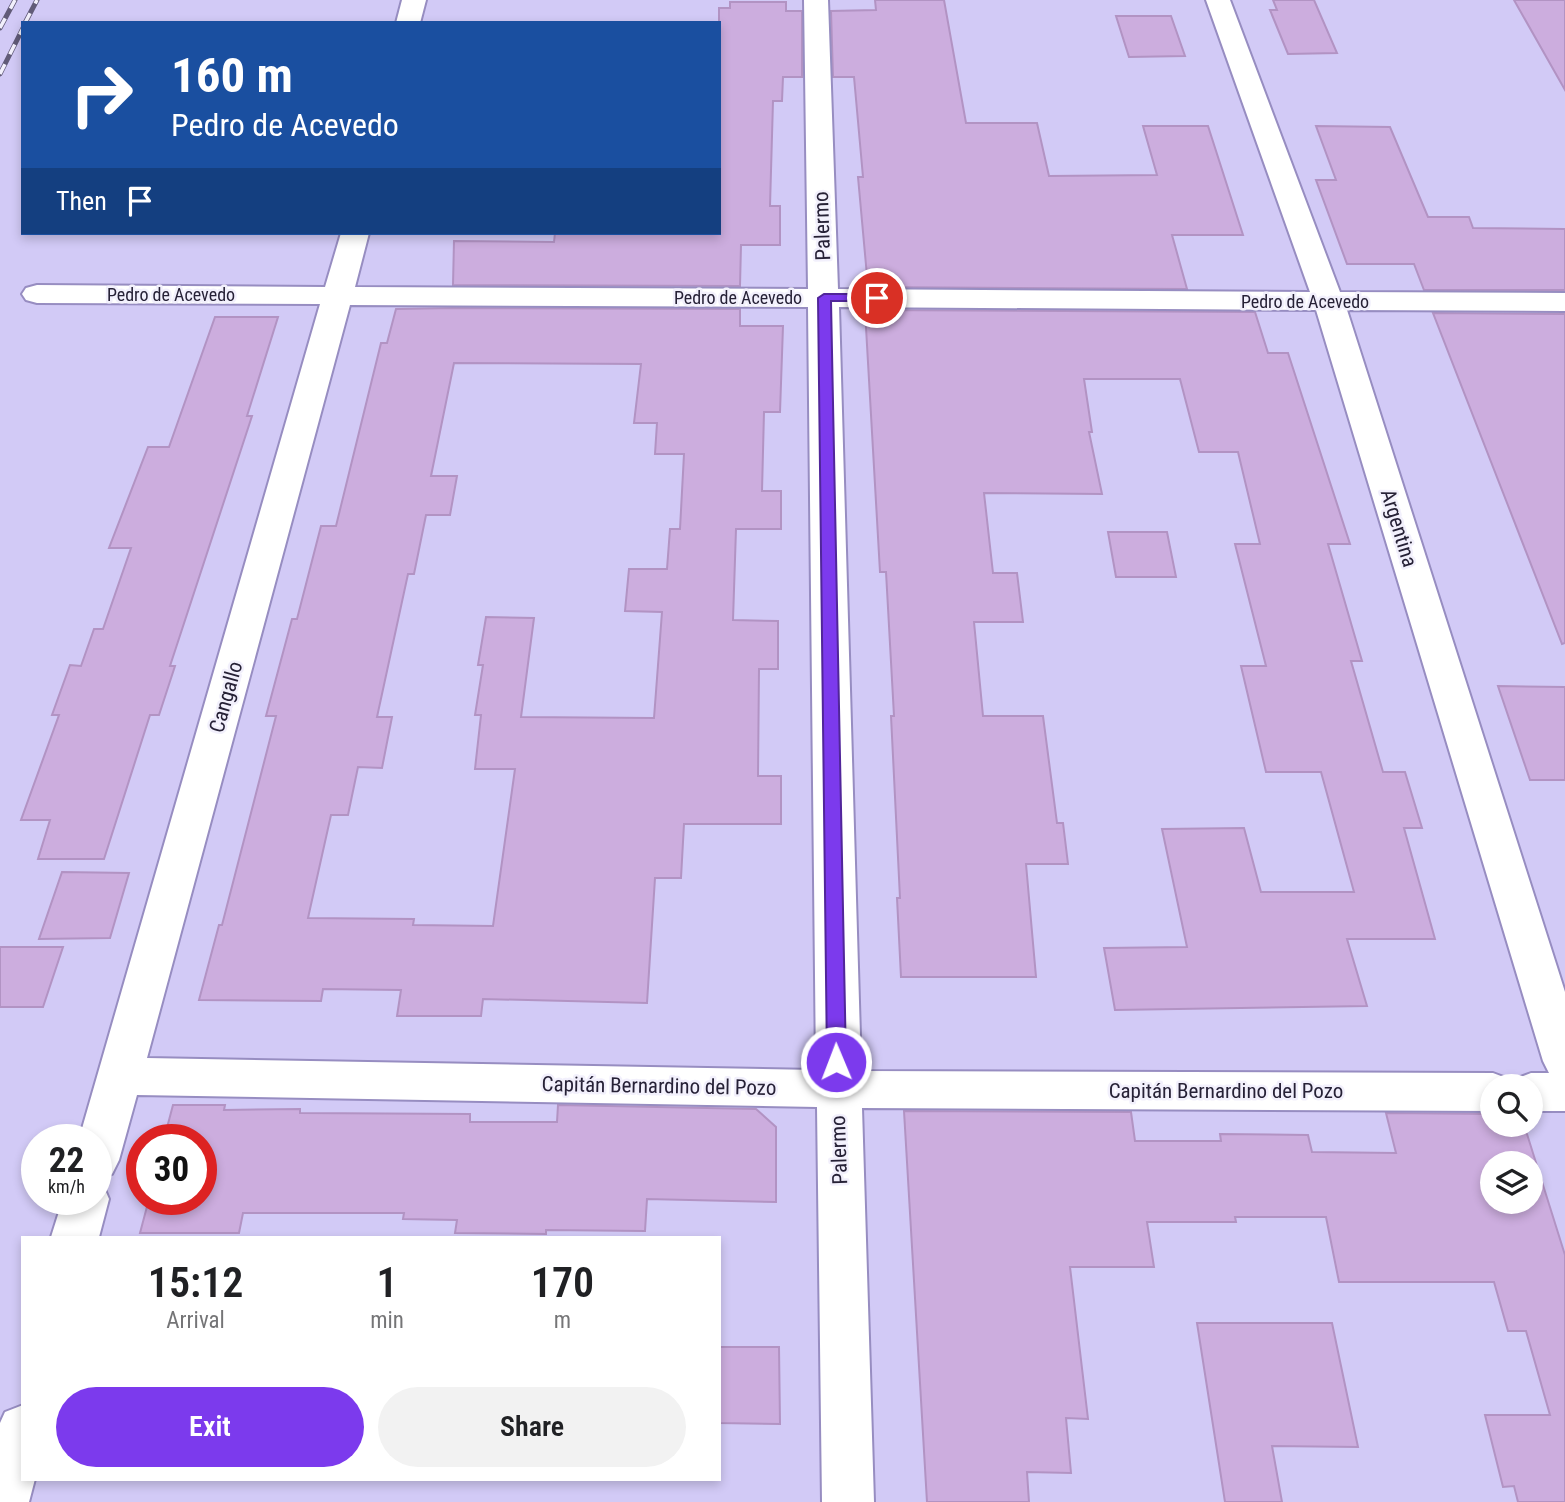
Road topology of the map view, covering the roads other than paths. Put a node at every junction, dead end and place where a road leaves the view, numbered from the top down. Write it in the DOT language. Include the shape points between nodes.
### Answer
graph roads {
  1 [pos="414,0"];
  2 [pos="816,0"];
  3 [pos="1218,0"];
  4 [pos="409,21"];
  5 [pos="355,235"];
  6 [pos="37,294"];
  7 [pos="340,294"];
  8 [pos="824,298"];
  9 [pos="1329,302"];
  10 [pos="1565,302"];
  11 [pos="1565,1061"];
  12 [pos="119,1076"];
  13 [pos="837,1089"];
  14 [pos="1480,1092"];
  15 [pos="1543,1092"];
  16 [pos="1565,1092"];
  17 [pos="106,1124"];
  18 [pos="81,1215"];
  19 [pos="75,1236"];
  20 [pos="21,1436"];
  21 [pos="3,1502"];
  22 [pos="848,1502"];
  1 -- 4 [label="street"];
  2 -- 8 [label="street, Palermo"];
  3 -- 9 [label="street, Argentina"];
  5 -- 7 [label="street, Cangallo"];
  6 -- 7 [label="street, Pedro de Acevedo"];
  7 -- 8 [label="street, Pedro de Acevedo"];
  7 -- 12 [label="street, Cangallo"];
  8 -- 9 [label="street, Pedro de Acevedo"];
  8 -- 13 [label="street, Palermo"];
  9 -- 10 [label="street, Pedro de Acevedo"];
  9 -- 11 [label="street, Argentina"];
  12 -- 13 [label="street, Capitán Bernardino del Pozo"];
  12 -- 17 [label="street, Cangallo"];
  13 -- 14 [label="street, Capitán Bernardino del Pozo"];
  13 -- 22 [label="street, Palermo"];
  15 -- 16 [label="street"];
  18 -- 19 [label="street"];
  20 -- 21 [label="street"];
}
